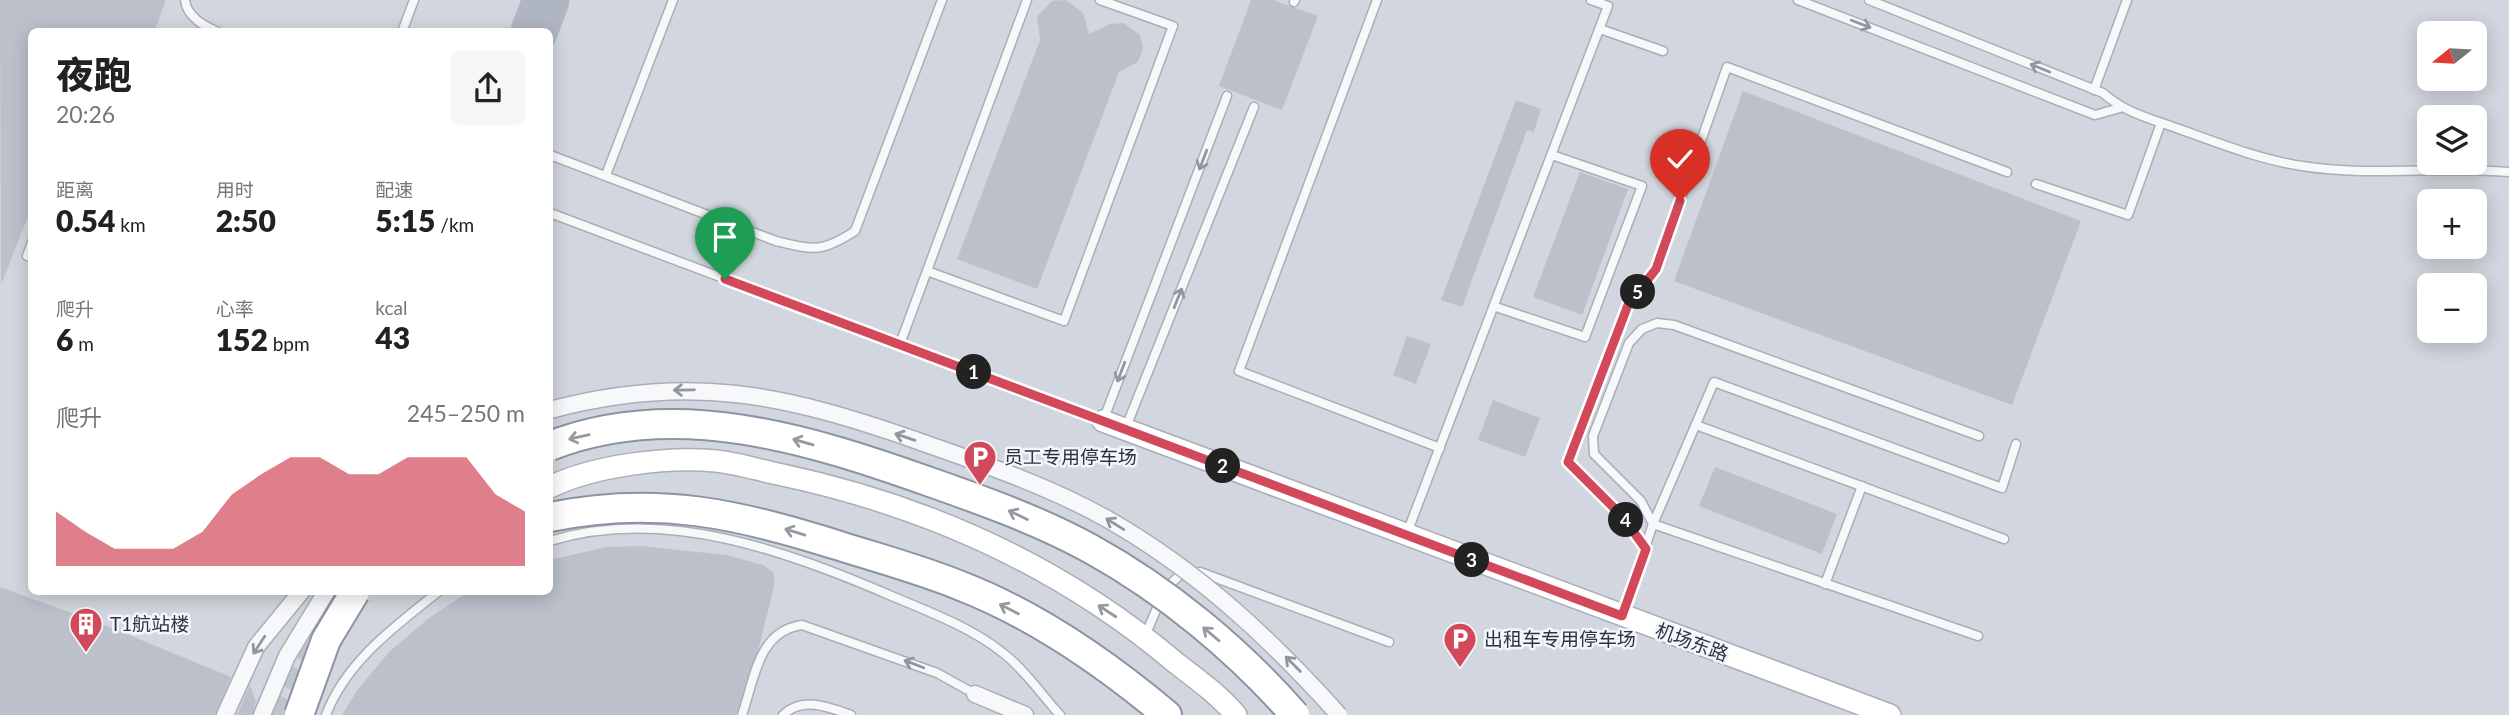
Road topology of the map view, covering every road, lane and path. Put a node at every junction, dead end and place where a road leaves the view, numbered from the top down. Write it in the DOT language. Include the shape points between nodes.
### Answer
graph roads {
  1 [pos="185,0"];
  2 [pos="414,0"];
  3 [pos="673,0"];
  4 [pos="942,0"];
  5 [pos="1027,0"];
  6 [pos="1100,0"];
  7 [pos="1377,0"];
  8 [pos="1591,0"];
  9 [pos="1798,0"];
  10 [pos="1869,0"];
  11 [pos="2127,0"];
  12 [pos="209,28"];
  13 [pos="404,28"];
  14 [pos="1600,29"];
  15 [pos="1663,51"];
  16 [pos="2094,90"];
  17 [pos="1227,96"];
  18 [pos="1254,107"];
  19 [pos="2120,108"];
  20 [pos="2161,123"];
  21 [pos="1552,155"];
  22 [pos="553,156"];
  23 [pos="2007,172"];
  24 [pos="2509,172"];
  25 [pos="606,176"];
  26 [pos="2036,184"];
  27 [pos="553,214"];
  28 [pos="927,271"];
  29 [pos="1496,307"];
  30 [pos="900,344"];
  31 [pos="553,409"];
  32 [pos="1102,421"];
  33 [pos="1696,425"];
  34 [pos="1125,430"];
  35 [pos="1979,436"];
  36 [pos="2016,444"];
  37 [pos="553,445"];
  38 [pos="1440,448"];
  39 [pos="553,486"];
  40 [pos="1862,486"];
  41 [pos="553,517"];
  42 [pos="1653,524"];
  43 [pos="1406,535"];
  44 [pos="2004,539"];
  45 [pos="553,540"];
  46 [pos="1646,549"];
  47 [pos="1150,578"];
  48 [pos="1825,583"];
  49 [pos="1165,589"];
  50 [pos="299,595"];
  51 [pos="353,595"];
  52 [pos="434,595"];
  53 [pos="325,596"];
  54 [pos="1622,616"];
  55 [pos="1144,636"];
  56 [pos="1978,636"];
  57 [pos="1389,642"];
  58 [pos="975,694"];
  59 [pos="225,715"];
  60 [pos="262,715"];
  61 [pos="299,715"];
  62 [pos="326,715"];
  63 [pos="742,715"];
  64 [pos="783,715"];
  65 [pos="850,715"];
  66 [pos="1025,715"];
  67 [pos="1060,715"];
  68 [pos="1167,715"];
  69 [pos="1236,715"];
  70 [pos="1295,715"];
  71 [pos="1339,715"];
  72 [pos="1890,715"];
  1 -- 12 [label="lane" via="186,7"];
  2 -- 13 [label="lane"];
  3 -- 25 [label="lane"];
  4 -- 25 [label="lane" via="855,232 830,247 776,241"];
  5 -- 28 [label="lane"];
  6 -- 28 [label="lane" via="1173,26 1064,321"];
  7 -- 38 [label="lane" via="1240,371"];
  8 -- 14 [label="lane" via="1608,6"];
  9 -- 19 [label="lane, one-way" via="2095,115"];
  16 -- 10 [label="lane, one-way"];
  11 -- 16 [label="lane"];
  14 -- 15 [label="lane"];
  14 -- 21 [label="lane"];
  16 -- 19 [label="lane"];
  17 -- 32 [label="lane, one-way"];
  34 -- 18 [label="lane, one-way"];
  19 -- 20 [label="lane"];
  20 -- 24 [label="lane" via="2301,166"];
  20 -- 26 [label="lane" via="2128,215"];
  21 -- 29 [label="lane"];
  21 -- 29 [label="lane" via="1642,186 1585,337"];
  22 -- 25 [label="lane"];
  23 -- 46 [label="lane" via="1727,67 1656,269 1628,305 1568,462 1622,516"];
  27 -- 30 [label="lane"];
  28 -- 30 [label="lane"];
  29 -- 38 [label="lane"];
  30 -- 32 [label="lane"];
  71 -- 31 [label="street, one-way, bridge" via="1252,624 1200,581 1109,520 1016,476 786,400 705,390 642,391"];
  32 -- 34 [label="street, 机场东路"];
  33 -- 36 [label="lane" via="1714,382 2002,488"];
  33 -- 40 [label="lane"];
  33 -- 42 [label="lane"];
  34 -- 43 [label="street, 机场东路"];
  35 -- 42 [label="lane" via="1674,325 1657,323 1642,329 1629,343 1593,436 1594,454 1641,500"];
  70 -- 37 [label="highway, one-way, bridge" via="1236,655 1177,606 1091,549 996,505 792,439 709,424 646,425"];
  38 -- 43 [label="lane"];
  55 -- 39 [label="street, one-way" via="1049,574 934,517 825,484 716,461 649,463 568,478"];
  40 -- 44 [label="lane"];
  40 -- 48 [label="lane"];
  68 -- 41 [label="highway, one-way" via="1130,684 1045,628 963,586 871,555 780,528 675,507 633,506"];
  42 -- 46 [label="lane"];
  42 -- 48 [label="lane"];
  43 -- 54 [label="street, 机场东路"];
  45 -- 67 [label="lane" via="636,528 698,534 773,550 934,614 1003,653"];
  46 -- 54 [label="lane"];
  47 -- 49 [label="lane"];
  48 -- 56 [label="lane"];
  49 -- 55 [label="lane"];
  49 -- 57 [label="lane" via="1179,576 1200,572"];
  50 -- 59 [label="street, one-way" via="256,647"];
  51 -- 61 [label="highway, bridge" via="326,640"];
  52 -- 62 [label="lane" via="384,634 335,693"];
  53 -- 60 [label="street" via="287,656"];
  54 -- 72 [label="street, 机场东路"];
  55 -- 69 [label="street"];
  58 -- 63 [label="lane, one-way" via="937,673 802,625 784,627 769,639"];
  58 -- 66 [label="street"];
  64 -- 65 [label="lane" via="804,704 825,705"];
}
